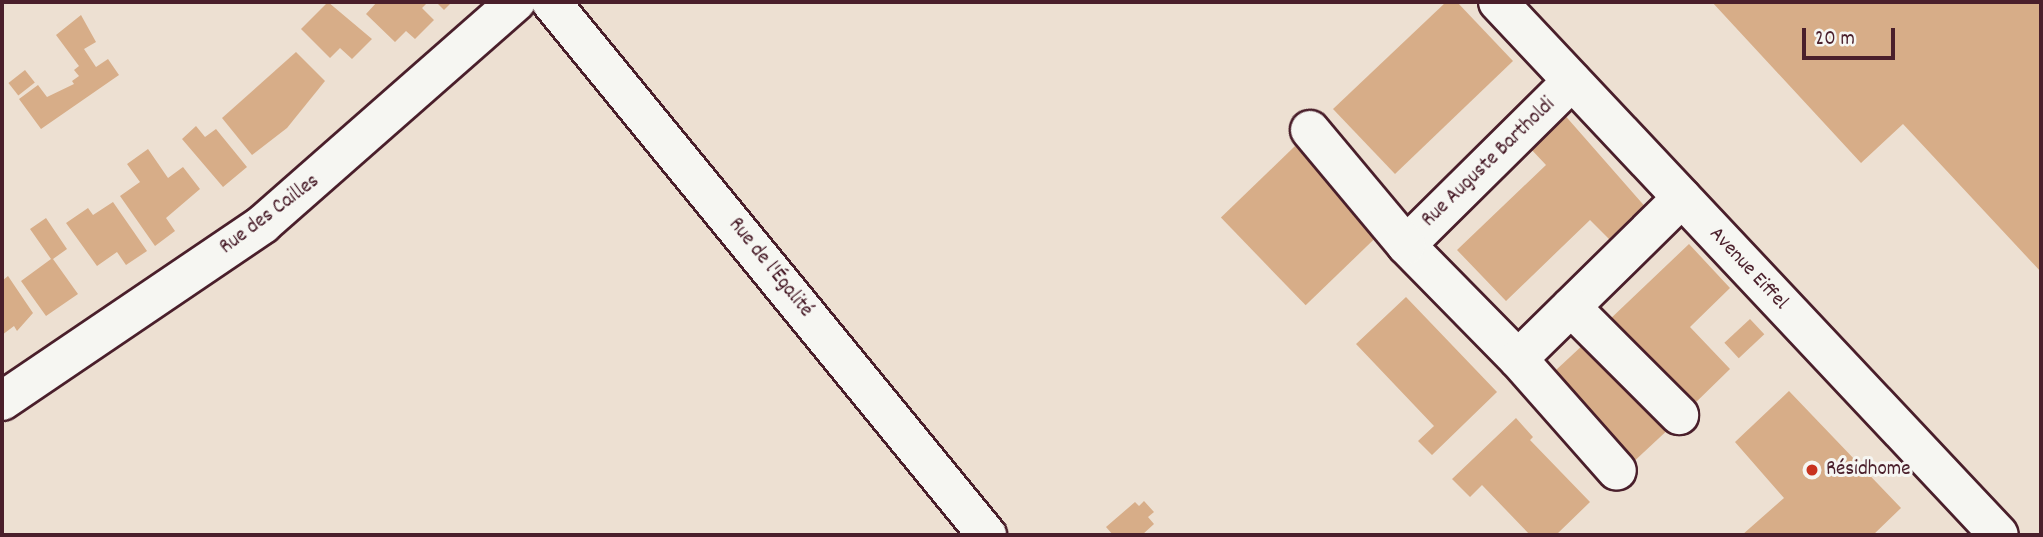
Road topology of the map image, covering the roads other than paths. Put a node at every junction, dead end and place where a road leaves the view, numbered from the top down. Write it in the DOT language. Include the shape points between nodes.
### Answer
graph roads {
  1 [pos="516,2"];
  2 [pos="551,2"];
  3 [pos="1498,2"];
  4 [pos="1572,81"];
  5 [pos="1310,130"];
  6 [pos="1682,198"];
  7 [pos="1406,244"];
  8 [pos="1571,307"];
  9 [pos="1518,359"];
  10 [pos="2,401"];
  11 [pos="1679,415"];
  12 [pos="1617,471"];
  13 [pos="987,535"];
  14 [pos="1998,535"];
  1 -- 10 [label="street, Rue des Cailles" via="263,225"];
  2 -- 13 [label="street, Rue de l'Égalité"];
  3 -- 4 [label="street, Avenue Eiffel"];
  4 -- 6 [label="street, Avenue Eiffel"];
  4 -- 7 [label="street, Rue Auguste Bartholdi"];
  5 -- 7 [label="street, Rue Auguste Bartholdi"];
  6 -- 8 [label="street"];
  6 -- 14 [label="street, Avenue Eiffel"];
  7 -- 9 [label="street, Rue Auguste Bartholdi"];
  8 -- 9 [label="street"];
  8 -- 11 [label="street"];
  9 -- 12 [label="street, Rue Auguste Bartholdi"];
}
